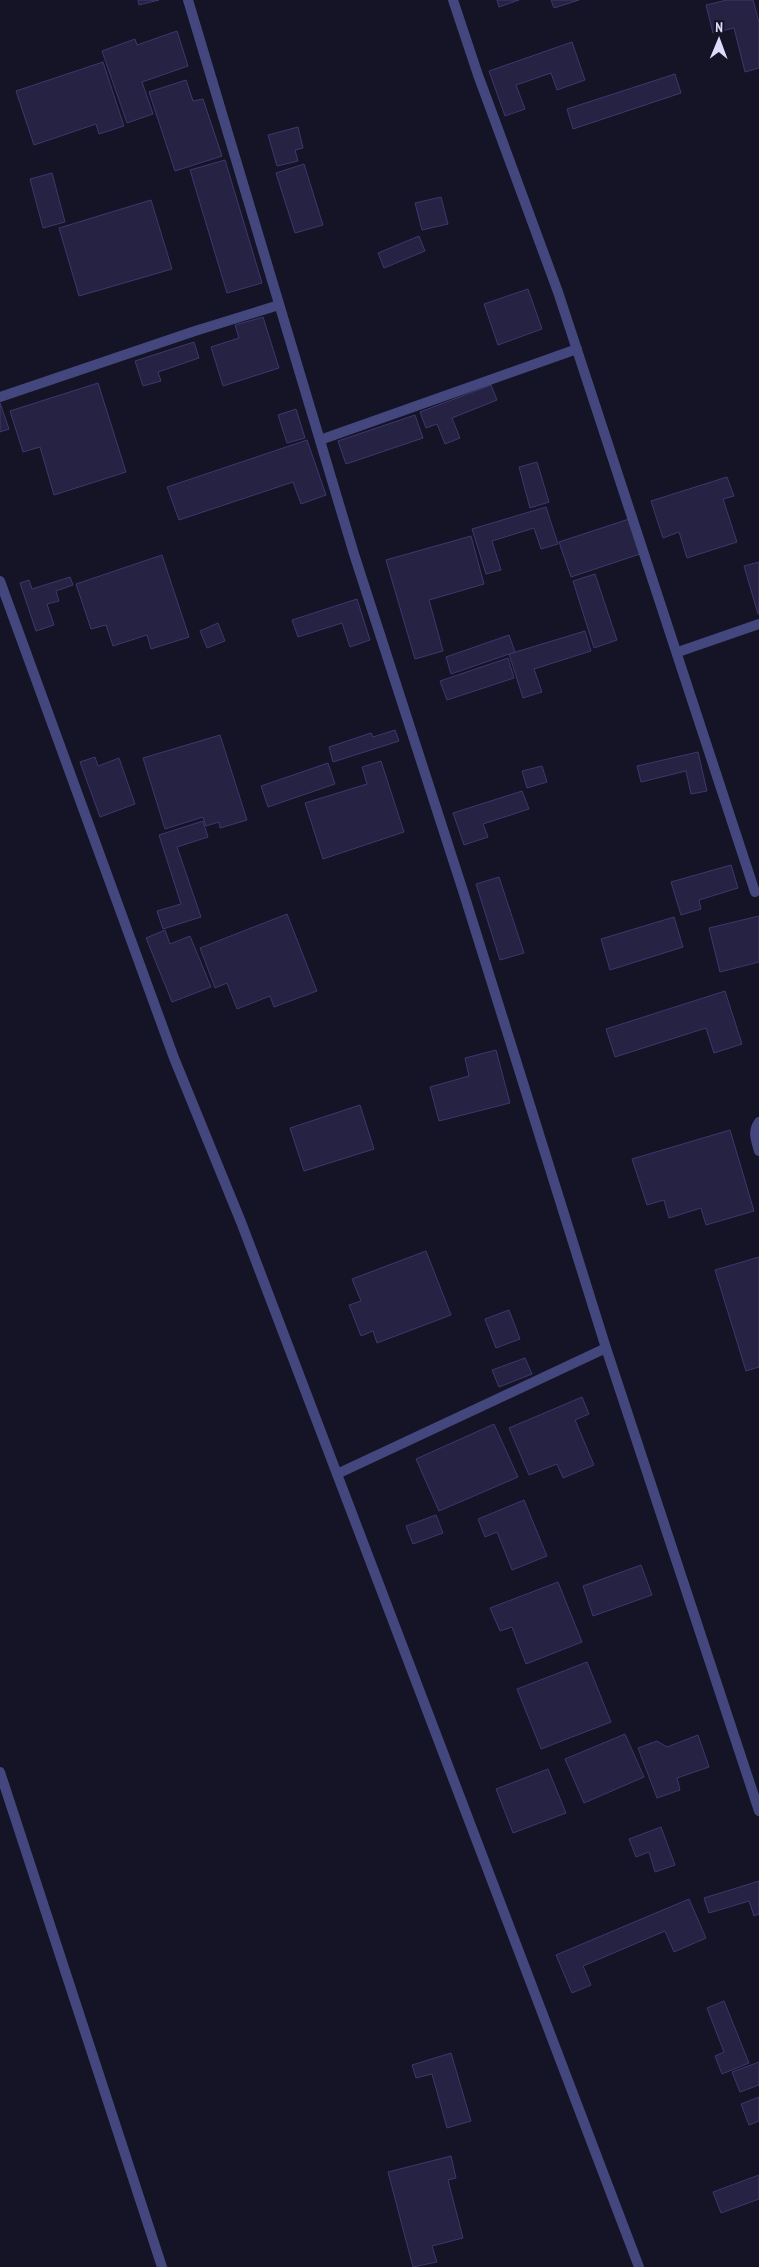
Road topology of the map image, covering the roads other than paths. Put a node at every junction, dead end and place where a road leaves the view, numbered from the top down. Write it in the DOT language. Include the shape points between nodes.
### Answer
graph roads {
  1 [pos="188,0"];
  2 [pos="453,0"];
  3 [pos="280,305"];
  4 [pos="577,349"];
  5 [pos="0,397"];
  6 [pos="320,440"];
  7 [pos="0,582"];
  8 [pos="759,624"];
  9 [pos="678,652"];
  10 [pos="755,892"];
  11 [pos="759,1122"];
  12 [pos="759,1151"];
  13 [pos="606,1348"];
  14 [pos="337,1474"];
  15 [pos="0,1772"];
  16 [pos="759,1811"];
  17 [pos="162,2267"];
  18 [pos="639,2267"];
  1 -- 3 [label="street"];
  2 -- 4 [label="street"];
  3 -- 5 [label="street"];
  3 -- 6 [label="street"];
  4 -- 6 [label="street"];
  4 -- 9 [label="street"];
  6 -- 13 [label="street"];
  7 -- 14 [label="street" via="174,1058 242,1222"];
  8 -- 9 [label="street"];
  9 -- 10 [label="street"];
  11 -- 12 [label="street" via="755,1128"];
  13 -- 14 [label="street"];
  13 -- 16 [label="street"];
  14 -- 18 [label="street"];
  15 -- 17 [label="street"];
}
